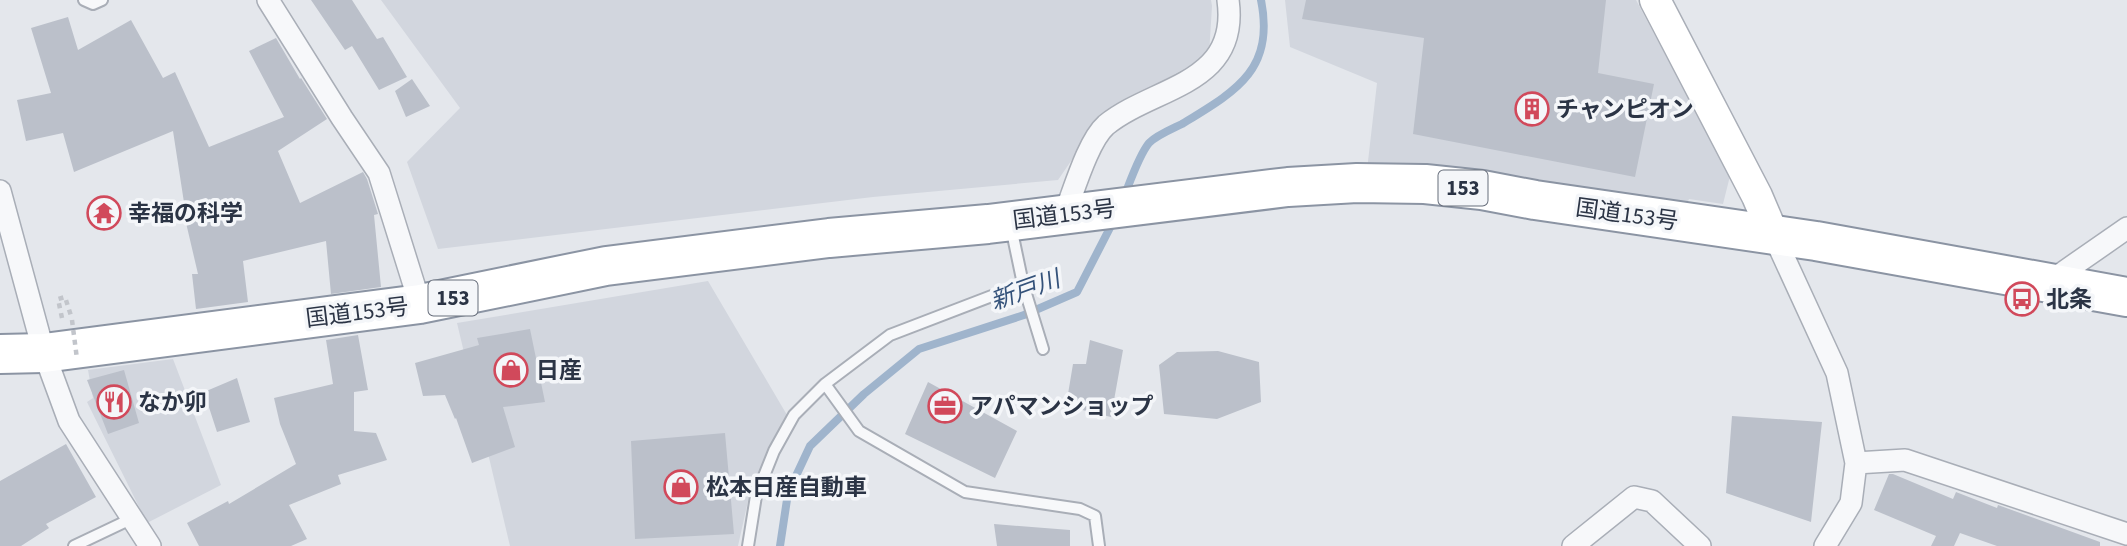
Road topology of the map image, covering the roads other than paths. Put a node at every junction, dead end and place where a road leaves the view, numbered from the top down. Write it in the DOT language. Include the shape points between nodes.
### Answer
graph roads {
  1 [pos="84,0"];
  2 [pos="102,0"];
  3 [pos="268,0"];
  4 [pos="1228,0"];
  5 [pos="1655,0"];
  6 [pos="0,191"];
  7 [pos="1076,212"];
  8 [pos="1010,221"];
  9 [pos="2127,228"];
  10 [pos="1774,236"];
  11 [pos="2048,283"];
  12 [pos="1024,289"];
  13 [pos="2127,297"];
  14 [pos="420,304"];
  15 [pos="1043,349"];
  16 [pos="0,354"];
  17 [pos="60,356"];
  18 [pos="825,384"];
  19 [pos="1856,463"];
  20 [pos="133,517"];
  21 [pos="2127,534"];
  22 [pos="74,546"];
  23 [pos="150,546"];
  24 [pos="748,546"];
  25 [pos="1099,546"];
  26 [pos="1573,546"];
  27 [pos="1700,546"];
  28 [pos="1825,546"];
  1 -- 2 [label="lane" via="93,4"];
  3 -- 14 [label="street" via="379,173"];
  4 -- 7 [label="street" via="1227,29 1217,58 1195,77 1105,126 1092,145"];
  5 -- 10 [label="street"];
  6 -- 17 [label="street"];
  7 -- 8 [label="highway, 国道153号 / 153"];
  7 -- 10 [label="highway, 国道153号 / 153" via="1288,187 1425,184"];
  8 -- 12 [label="lane"];
  8 -- 14 [label="highway, 国道153号 / 153" via="606,266"];
  9 -- 11 [label="street"];
  10 -- 11 [label="highway, 国道153号 / 153"];
  10 -- 19 [label="street" via="1836,373"];
  11 -- 13 [label="highway, 国道153号 / 153"];
  12 -- 15 [label="lane"];
  12 -- 18 [label="lane" via="890,335"];
  14 -- 17 [label="highway, 国道153号 / 153"];
  16 -- 17 [label="highway, 国道153号 / 153"];
  17 -- 20 [label="street" via="69,421"];
  18 -- 24 [label="lane" via="794,415 774,451 756,496"];
  18 -- 25 [label="lane" via="859,430 965,492 1080,509 1095,516"];
  19 -- 21 [label="street" via="1905,460"];
  19 -- 28 [label="street" via="1851,503"];
  20 -- 22 [label="lane"];
  20 -- 23 [label="street"];
  26 -- 27 [label="street" via="1633,497 1652,501"];
}
